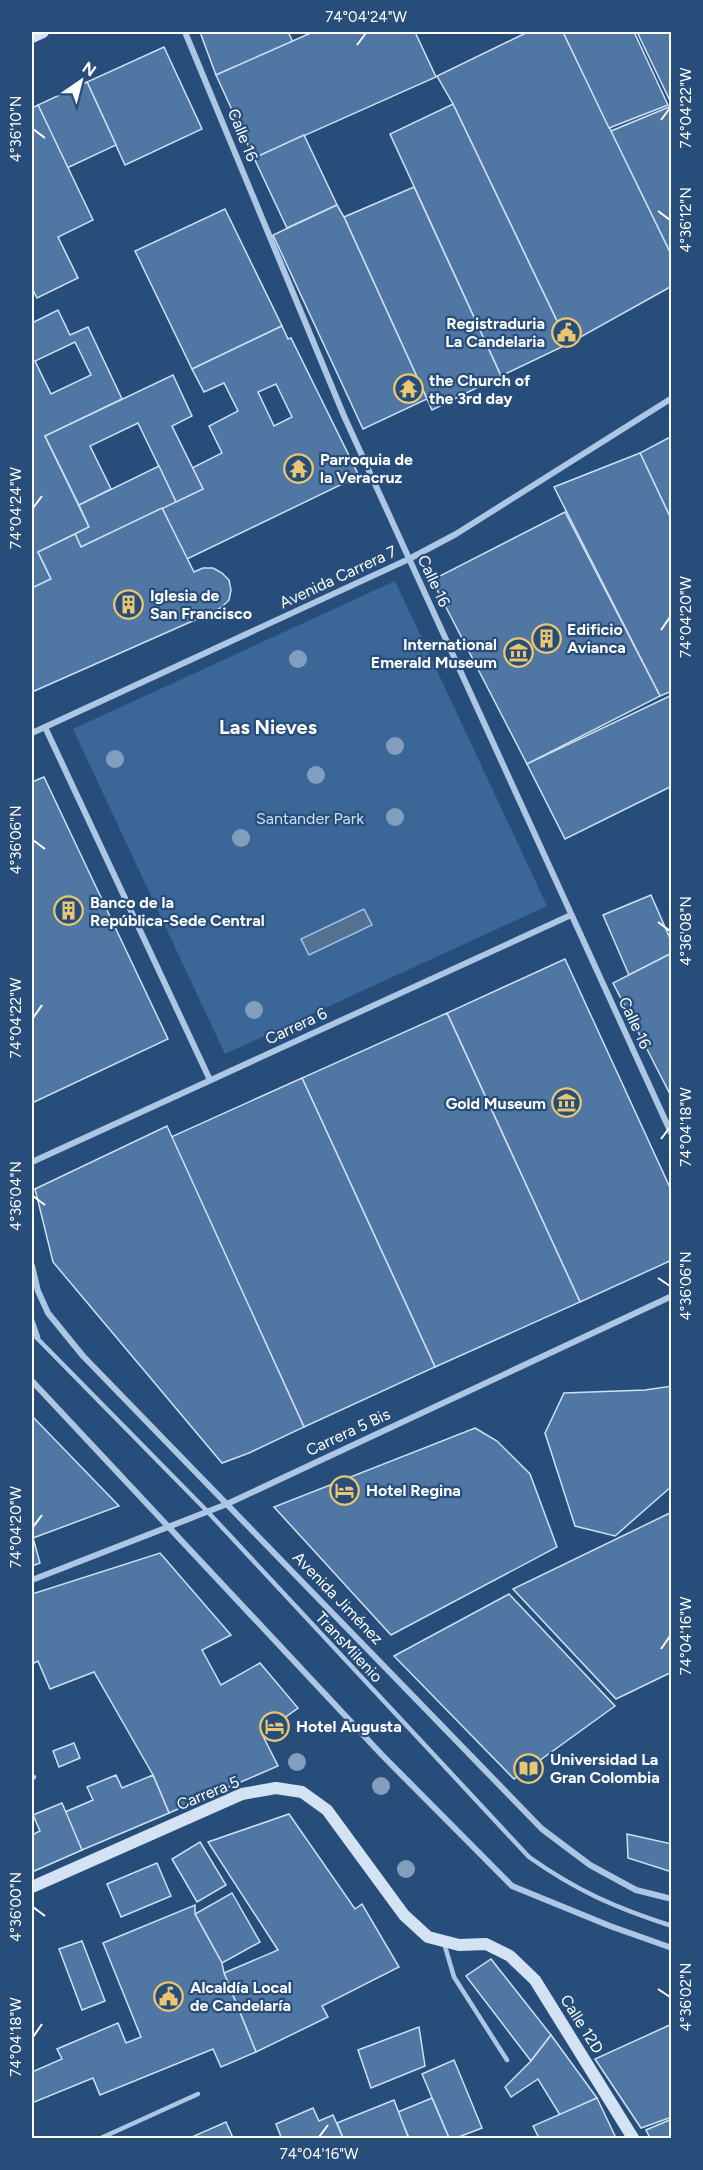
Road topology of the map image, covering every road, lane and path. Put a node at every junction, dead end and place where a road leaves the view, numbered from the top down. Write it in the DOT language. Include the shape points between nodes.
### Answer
graph roads {
  1 [pos="43,32"];
  2 [pos="186,32"];
  3 [pos="32,37"];
  4 [pos="672,398"];
  5 [pos="409,559"];
  6 [pos="45,727"];
  7 [pos="32,733"];
  8 [pos="571,915"];
  9 [pos="210,1080"];
  10 [pos="672,1135"];
  11 [pos="32,1162"];
  12 [pos="32,1266"];
  13 [pos="672,1296"];
  14 [pos="32,1320"];
  15 [pos="32,1333"];
  16 [pos="39,1340"];
  17 [pos="32,1381"];
  18 [pos="227,1504"];
  19 [pos="207,1511"];
  20 [pos="169,1527"];
  21 [pos="32,1580"];
  22 [pos="32,1887"];
  23 [pos="672,1899"];
  24 [pos="672,1926"];
  25 [pos="443,1941"];
  26 [pos="486,1944"];
  27 [pos="672,1948"];
  28 [pos="507,2060"];
  29 [pos="198,2094"];
  30 [pos="101,2139"];
  31 [pos="633,2139"];
  1 -- 3 [label="street"];
  2 -- 5 [label="street, Calle 16" via="339,405"];
  4 -- 5 [label="street, Avenida Carrera 7" via="456,534"];
  5 -- 6 [label="street, Avenida Carrera 7"];
  5 -- 8 [label="street, Calle 16"];
  6 -- 7 [label="street, Avenida Carrera 7"];
  6 -- 9 [label="street"];
  8 -- 9 [label="street, Carrera 6"];
  8 -- 10 [label="street, Calle 16"];
  9 -- 11 [label="street, Carrera 6"];
  12 -- 18 [label="street, Avenida Jiménez" via="48,1313 83,1356"];
  13 -- 18 [label="street, Carrera 5 Bis"];
  14 -- 16 [label="lane, TransMilenio"];
  15 -- 16 [label="lane, TransMilenio"];
  16 -- 19 [label="lane, TransMilenio"];
  17 -- 20 [label="street"];
  18 -- 19 [label="street, Carrera 5 Bis"];
  18 -- 23 [label="street, Avenida Jiménez" via="542,1829 590,1865 636,1890"];
  19 -- 20 [label="street, Carrera 5 Bis"];
  19 -- 24 [label="lane, TransMilenio" via="529,1857 605,1903"];
  20 -- 21 [label="street, Carrera 5 Bis"];
  20 -- 27 [label="street" via="382,1755 512,1886"];
  22 -- 25 [label="street, Carrera 5" via="242,1794 276,1788 302,1792 327,1810 404,1915 428,1937"];
  25 -- 26 [label="street, Carrera 5"];
  25 -- 28 [label="lane" via="453,1977"];
  26 -- 31 [label="street, Calle 12D" via="510,1956 535,1980"];
  29 -- 30 [label="lane"];
}
